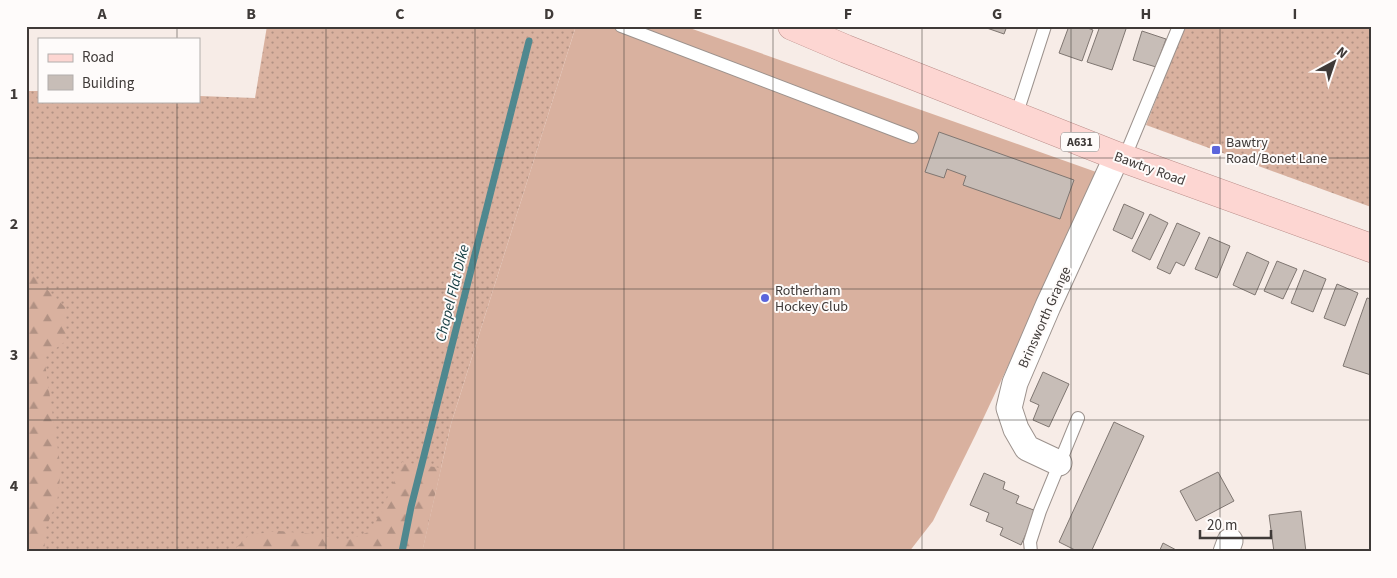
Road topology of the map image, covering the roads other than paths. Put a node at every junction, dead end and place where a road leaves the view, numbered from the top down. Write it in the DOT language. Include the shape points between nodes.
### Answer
graph roads {
  1 [pos="621,26"];
  2 [pos="792,26"];
  3 [pos="1045,26"];
  4 [pos="1179,26"];
  5 [pos="1016,116"];
  6 [pos="912,137"];
  7 [pos="1120,158"];
  8 [pos="1371,248"];
  9 [pos="1078,418"];
  10 [pos="1059,463"];
  11 [pos="1031,552"];
  1 -- 6 [label="lane"];
  2 -- 5 [label="main road, Bawtry Road / A631"];
  3 -- 5 [label="lane"];
  4 -- 7 [label="lane"];
  5 -- 7 [label="main road, Bawtry Road / A631"];
  7 -- 8 [label="main road, Bawtry Road / A631"];
  7 -- 10 [label="street, Brinsworth Grange" via="1048,306 1015,383 1009,408 1027,448"];
  9 -- 10 [label="lane"];
  10 -- 11 [label="lane" via="1040,510 1030,542"];
}
